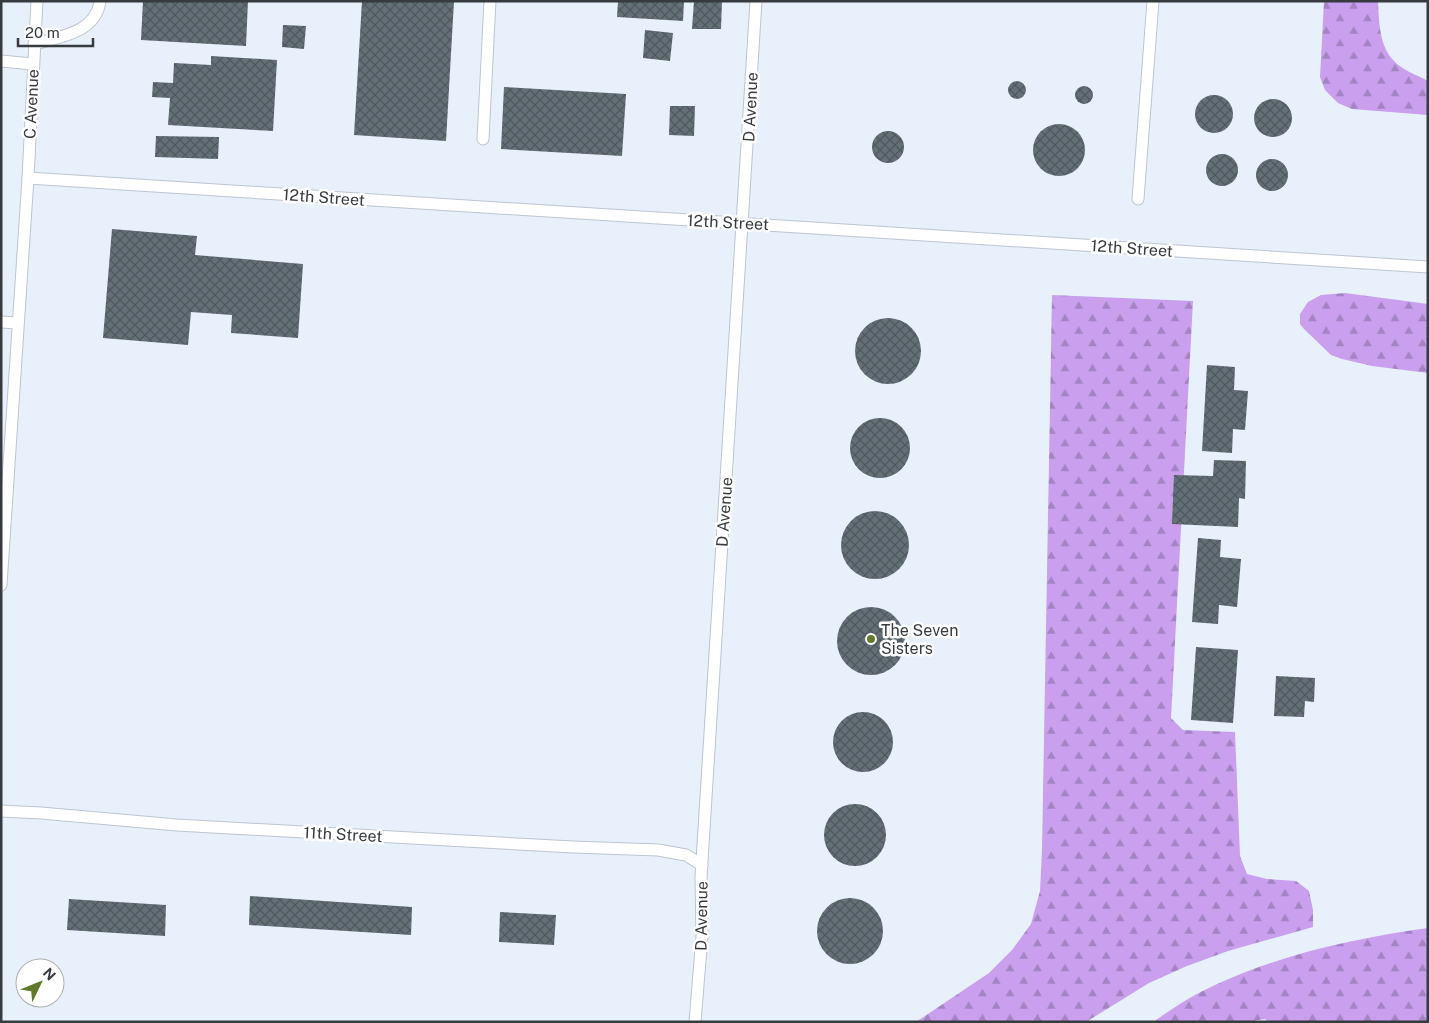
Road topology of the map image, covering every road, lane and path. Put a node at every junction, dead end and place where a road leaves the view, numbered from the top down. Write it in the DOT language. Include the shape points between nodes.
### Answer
graph roads {
  1 [pos="37,1"];
  2 [pos="100,1"];
  3 [pos="490,1"];
  4 [pos="756,1"];
  5 [pos="1154,1"];
  6 [pos="34,44"];
  7 [pos="1,61"];
  8 [pos="33,64"];
  9 [pos="483,139"];
  10 [pos="28,178"];
  11 [pos="1138,199"];
  12 [pos="743,223"];
  13 [pos="1428,266"];
  14 [pos="1,322"];
  15 [pos="18,323"];
  16 [pos="5,487"];
  17 [pos="1,585"];
  18 [pos="1,811"];
  19 [pos="702,865"];
  20 [pos="695,1022"];
  1 -- 6 [label="lane, C Avenue"];
  2 -- 6 [label="lane" via="96,15 83,28"];
  3 -- 9 [label="lane"];
  4 -- 12 [label="lane, D Avenue"];
  5 -- 11 [label="lane"];
  6 -- 8 [label="lane, C Avenue"];
  7 -- 8 [label="lane"];
  8 -- 10 [label="lane, C Avenue"];
  10 -- 12 [label="lane, 12th Street"];
  10 -- 15 [label="lane, C Avenue"];
  12 -- 13 [label="lane, 12th Street"];
  12 -- 19 [label="lane, D Avenue"];
  14 -- 15 [label="lane"];
  15 -- 16 [label="lane"];
  16 -- 17 [label="lane"];
  18 -- 19 [label="lane, 11th Street" via="177,825 658,850 686,855"];
  19 -- 20 [label="lane, D Avenue" via="702,936"];
}
